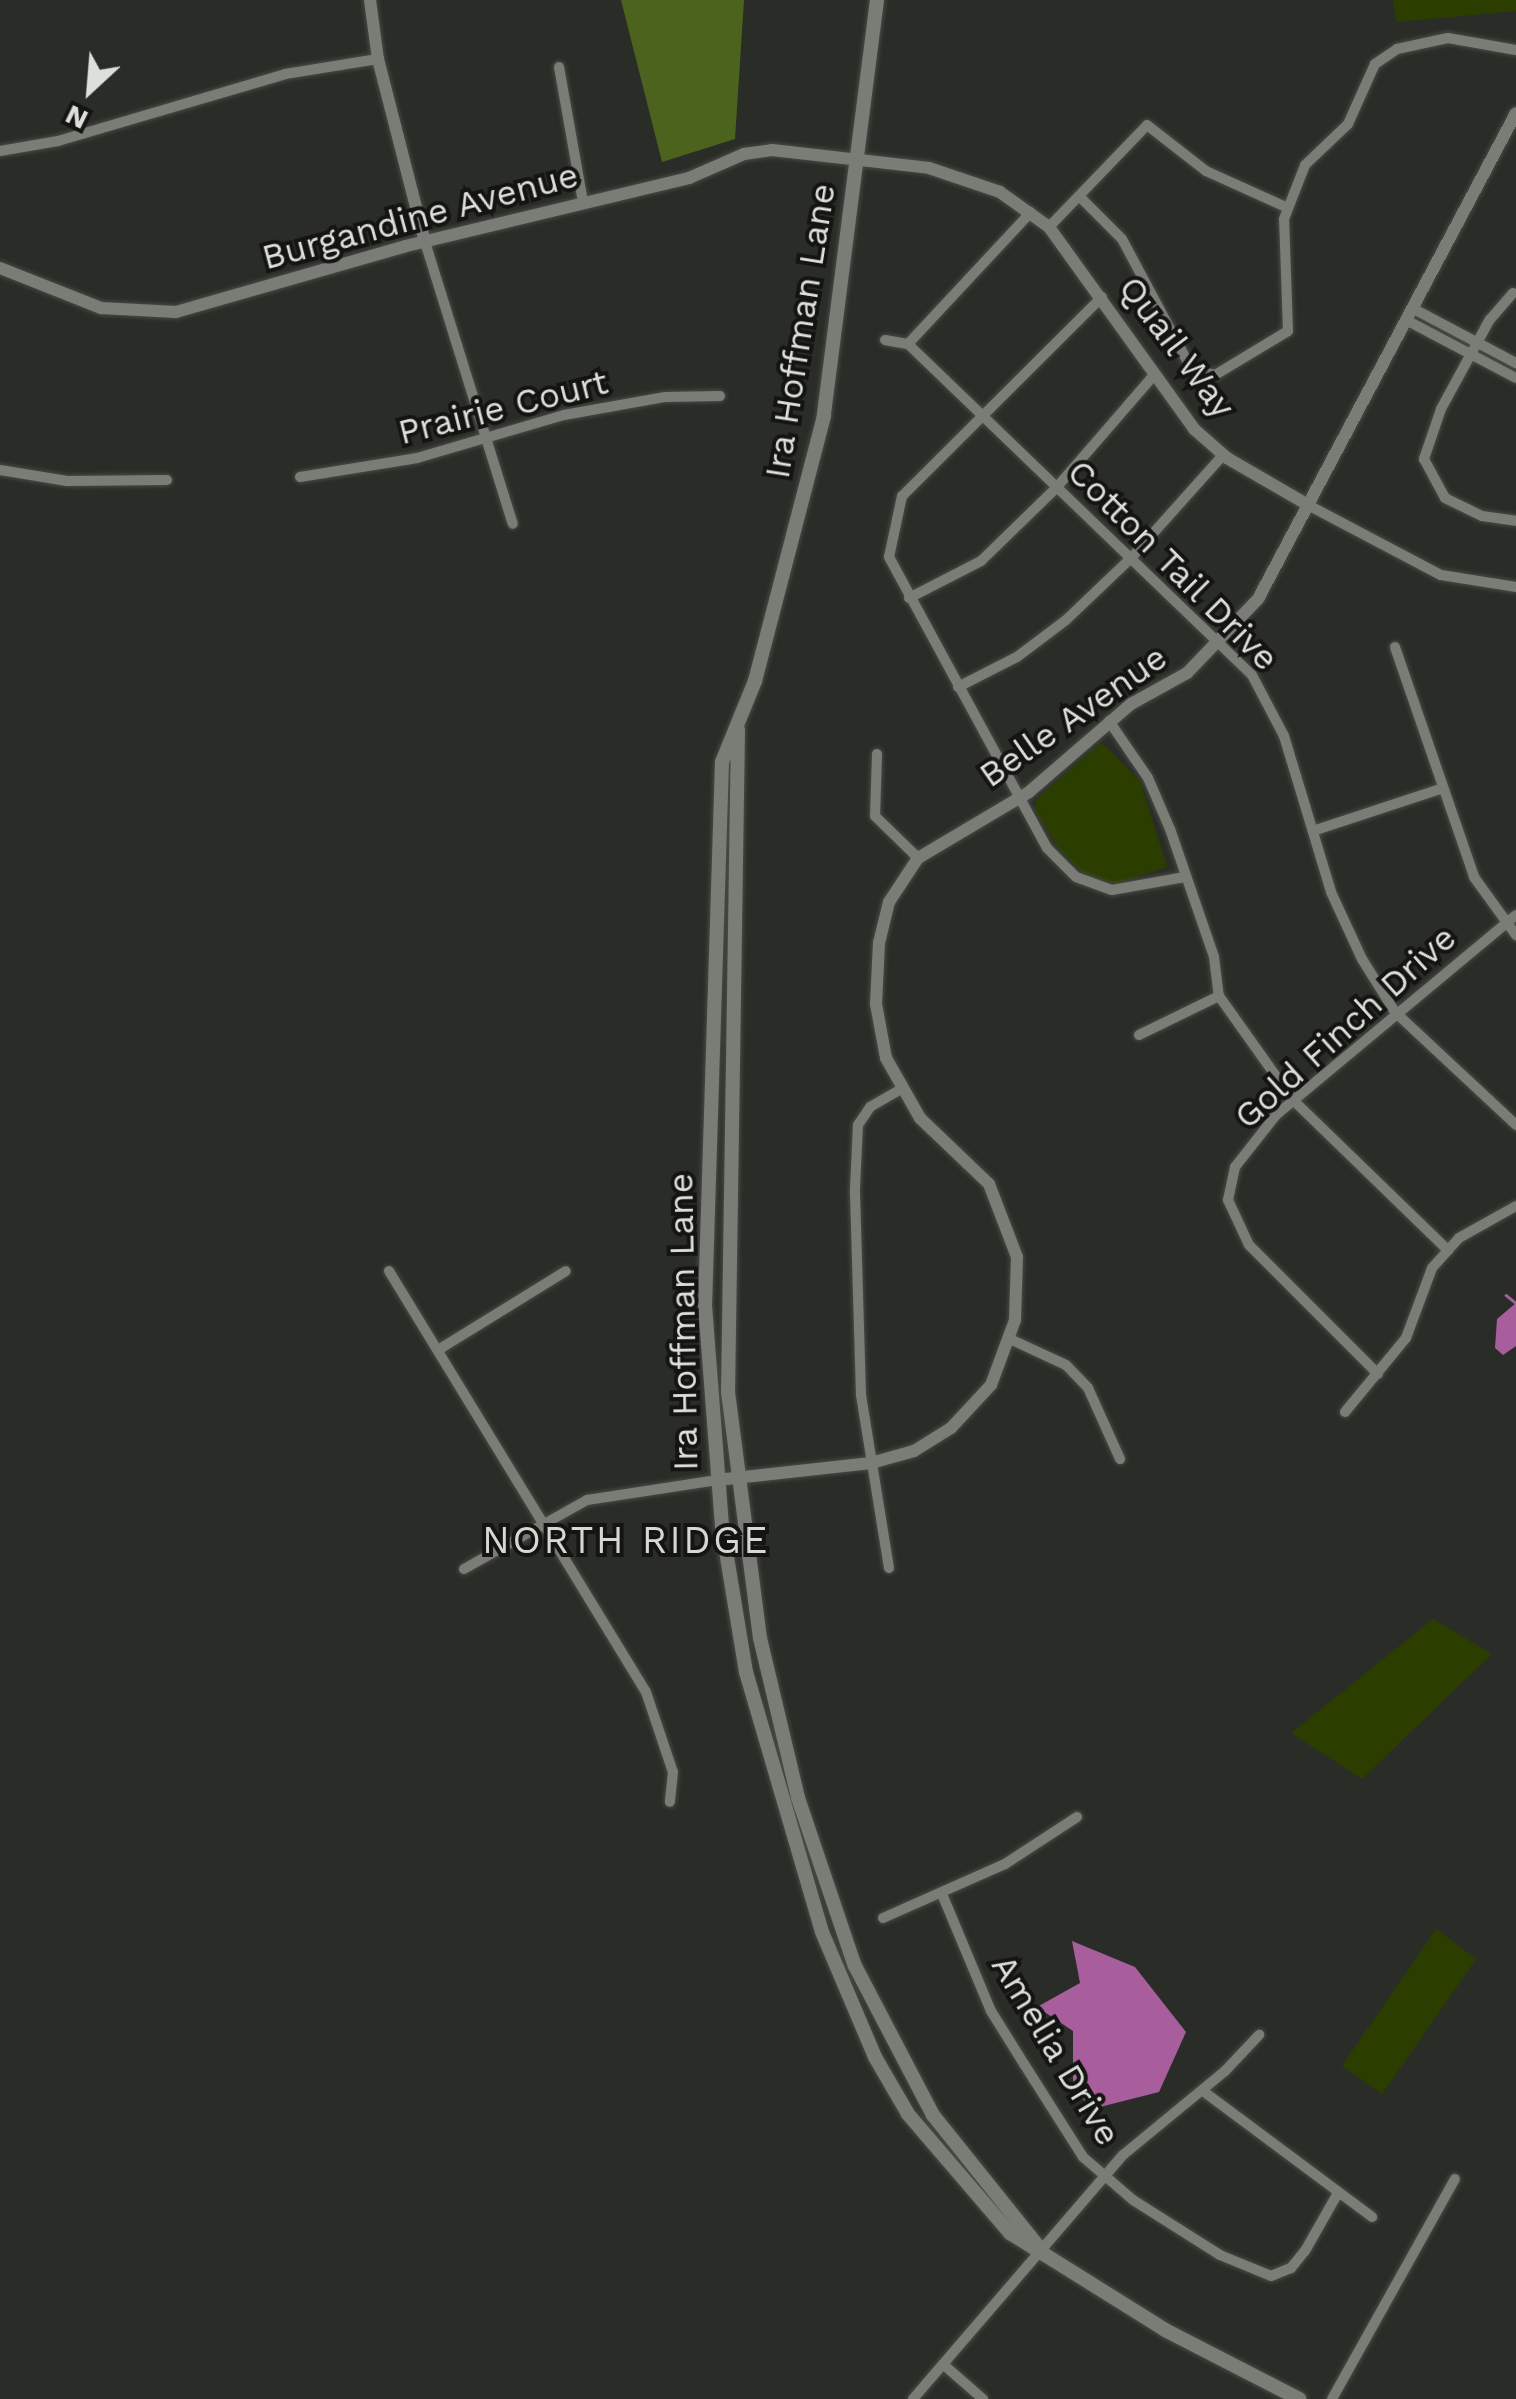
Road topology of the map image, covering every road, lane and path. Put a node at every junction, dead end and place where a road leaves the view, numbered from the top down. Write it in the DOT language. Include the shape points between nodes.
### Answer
graph roads {
  1 [pos="370,0"];
  2 [pos="877,0"];
  3 [pos="1516,50"];
  4 [pos="378,59"];
  5 [pos="559,66"];
  6 [pos="1515,116"];
  7 [pos="0,150"];
  8 [pos="858,157"];
  9 [pos="1080,197"];
  10 [pos="583,202"];
  11 [pos="1288,208"];
  12 [pos="1031,212"];
  13 [pos="1049,227"];
  14 [pos="425,242"];
  15 [pos="0,268"];
  16 [pos="1513,293"];
  17 [pos="1102,298"];
  18 [pos="1409,314"];
  19 [pos="885,340"];
  20 [pos="1477,342"];
  21 [pos="908,344"];
  22 [pos="1471,354"];
  23 [pos="1516,363"];
  24 [pos="1154,375"];
  25 [pos="1516,378"];
  26 [pos="720,396"];
  27 [pos="980,414"];
  28 [pos="487,437"];
  29 [pos="1223,454"];
  30 [pos="0,470"];
  31 [pos="300,477"];
  32 [pos="168,480"];
  33 [pos="1057,487"];
  34 [pos="1308,505"];
  35 [pos="1516,521"];
  36 [pos="513,524"];
  37 [pos="1132,558"];
  38 [pos="1516,587"];
  39 [pos="909,598"];
  40 [pos="1220,643"];
  41 [pos="1395,647"];
  42 [pos="958,688"];
  43 [pos="1109,721"];
  44 [pos="738,724"];
  45 [pos="877,754"];
  46 [pos="1443,788"];
  47 [pos="1018,797"];
  48 [pos="1313,831"];
  49 [pos="918,858"];
  50 [pos="1185,876"];
  51 [pos="1516,914"];
  52 [pos="1504,924"];
  53 [pos="1516,935"];
  54 [pos="1219,996"];
  55 [pos="1396,1012"];
  56 [pos="1138,1035"];
  57 [pos="900,1090"];
  58 [pos="1293,1100"];
  59 [pos="1516,1125"];
  60 [pos="1516,1206"];
  61 [pos="1448,1250"];
  62 [pos="389,1271"];
  63 [pos="566,1271"];
  64 [pos="1010,1339"];
  65 [pos="438,1350"];
  66 [pos="1378,1374"];
  67 [pos="1345,1412"];
  68 [pos="1120,1459"];
  69 [pos="871,1463"];
  70 [pos="738,1478"];
  71 [pos="717,1480"];
  72 [pos="544,1524"];
  73 [pos="889,1568"];
  74 [pos="464,1570"];
  75 [pos="670,1802"];
  76 [pos="1077,1816"];
  77 [pos="942,1894"];
  78 [pos="883,1918"];
  79 [pos="1259,2035"];
  80 [pos="1203,2091"];
  81 [pos="1104,2178"];
  82 [pos="1455,2180"];
  83 [pos="1338,2193"];
  84 [pos="1372,2217"];
  85 [pos="1043,2252"];
  86 [pos="944,2365"];
  87 [pos="913,2399"];
  88 [pos="983,2399"];
  89 [pos="1298,2399"];
  90 [pos="1332,2399"];
  1 -- 4 [label="street"];
  2 -- 8 [label="main road, Ira Hoffman Lane"];
  3 -- 11 [label="street" via="1448,38 1384,56 1365,78 1348,124 1305,165"];
  4 -- 7 [label="street" via="285,74 58,142"];
  4 -- 14 [label="street"];
  5 -- 10 [label="street"];
  6 -- 18 [label="street, Belle Avenue"];
  8 -- 10 [label="street, Burgandine Avenue" via="744,154 689,178"];
  8 -- 12 [label="street, Quail Way" via="955,174"];
  8 -- 44 [label="main road, Ira Hoffman Lane" via="829,386"];
  9 -- 11 [label="street" via="1147,125 1206,171"];
  9 -- 11 [label="street" via="1122,239 1190,366 1203,377 1288,331 1281,250"];
  9 -- 13 [label="street"];
  10 -- 14 [label="street, Burgandine Avenue"];
  12 -- 13 [label="street, Quail Way"];
  12 -- 21 [label="street"];
  13 -- 17 [label="street, Quail Way"];
  14 -- 15 [label="street, Burgandine Avenue" via="176,312 102,308"];
  14 -- 28 [label="street"];
  16 -- 20 [label="street"];
  17 -- 24 [label="street, Quail Way"];
  17 -- 27 [label="street"];
  18 -- 20 [label="street"];
  18 -- 22 [label="street"];
  18 -- 34 [label="street, Belle Avenue"];
  19 -- 21 [label="street"];
  20 -- 22 [label="street"];
  20 -- 23 [label="street"];
  21 -- 27 [label="street, Cotton Tail Drive"];
  22 -- 25 [label="street"];
  22 -- 35 [label="street" via="1426,441 1427,472 1445,498 1482,516"];
  24 -- 29 [label="street, Quail Way" via="1194,429"];
  24 -- 33 [label="street"];
  26 -- 28 [label="street, Prairie Court" via="664,397"];
  27 -- 33 [label="street, Cotton Tail Drive"];
  27 -- 39 [label="street" via="902,496 891,522 888,557"];
  28 -- 31 [label="street, Prairie Court" via="360,471"];
  28 -- 36 [label="street"];
  29 -- 34 [label="street, Quail Way"];
  29 -- 37 [label="street"];
  30 -- 32 [label="street" via="67,481"];
  33 -- 37 [label="street, Cotton Tail Drive"];
  33 -- 39 [label="street" via="981,561"];
  34 -- 38 [label="street, Quail Way" via="1441,576"];
  34 -- 40 [label="street, Belle Avenue" via="1266,586"];
  37 -- 40 [label="street, Cotton Tail Drive"];
  37 -- 42 [label="street" via="1017,656"];
  39 -- 42 [label="street"];
  40 -- 43 [label="street, Belle Avenue"];
  40 -- 48 [label="street, Cotton Tail Drive" via="1268,700"];
  41 -- 46 [label="street"];
  42 -- 47 [label="street"];
  43 -- 47 [label="street, Belle Avenue"];
  43 -- 50 [label="street" via="1148,778"];
  44 -- 70 [label="main road, Ira Hoffman Lane" via="726,1232 728,1392"];
  44 -- 71 [label="main road, Ira Hoffman Lane" via="722,762 716,897 705,1305"];
  45 -- 49 [label="street" via="875,816"];
  46 -- 48 [label="street"];
  46 -- 52 [label="street" via="1474,878"];
  47 -- 49 [label="street, Belle Avenue"];
  47 -- 50 [label="street" via="1047,848 1076,877 1112,890"];
  48 -- 55 [label="street, Cotton Tail Drive" via="1362,959"];
  49 -- 57 [label="street, Belle Avenue" via="890,902 879,942 880,1038"];
  50 -- 54 [label="street" via="1214,957"];
  51 -- 52 [label="street, Gold Finch Drive"];
  52 -- 53 [label="street"];
  52 -- 55 [label="street, Gold Finch Drive"];
  54 -- 56 [label="street"];
  54 -- 58 [label="street"];
  55 -- 58 [label="street, Gold Finch Drive"];
  55 -- 59 [label="street, Cotton Tail Drive"];
  57 -- 64 [label="street, Belle Avenue" via="920,1118 982,1174 1002,1211 1018,1275"];
  57 -- 69 [label="street" via="870,1106 858,1126 856,1150 861,1395"];
  58 -- 61 [label="street"];
  58 -- 66 [label="street, Gold Finch Drive" via="1235,1166 1228,1200 1232,1218 1249,1245"];
  60 -- 61 [label="street" via="1474,1227"];
  61 -- 66 [label="street" via="1432,1268 1406,1338"];
  62 -- 65 [label="street"];
  63 -- 65 [label="street"];
  64 -- 68 [label="street" via="1066,1365 1088,1388"];
  64 -- 69 [label="street, Belle Avenue" via="990,1385 951,1428 914,1451"];
  65 -- 72 [label="street"];
  66 -- 67 [label="street"];
  69 -- 70 [label="street, Belle Avenue"];
  69 -- 73 [label="street"];
  70 -- 71 [label="street, Belle Avenue"];
  70 -- 85 [label="main road, Ira Hoffman Lane" via="760,1638 798,1798 841,1930 900,2061 933,2116"];
  71 -- 72 [label="street, Belle Avenue" via="596,1498"];
  71 -- 85 [label="main road, Ira Hoffman Lane" via="746,1672 822,1932 875,2057 908,2114 976,2201 1010,2234"];
  72 -- 74 [label="street, Belle Avenue"];
  72 -- 75 [label="street" via="650,1701 673,1772"];
  76 -- 77 [label="street" via="1004,1864"];
  77 -- 78 [label="street"];
  77 -- 81 [label="street, Amelia Drive" via="991,2011"];
  79 -- 80 [label="street"];
  80 -- 81 [label="street" via="1155,2124"];
  80 -- 83 [label="street"];
  81 -- 83 [label="street, Amelia Drive" via="1177,2232 1271,2276 1291,2268"];
  81 -- 85 [label="street"];
  82 -- 90 [label="street"];
  83 -- 84 [label="street"];
  85 -- 86 [label="street"];
  85 -- 89 [label="main road, Ira Hoffman Lane" via="1165,2330"];
  86 -- 87 [label="street"];
  86 -- 88 [label="street"];
}
